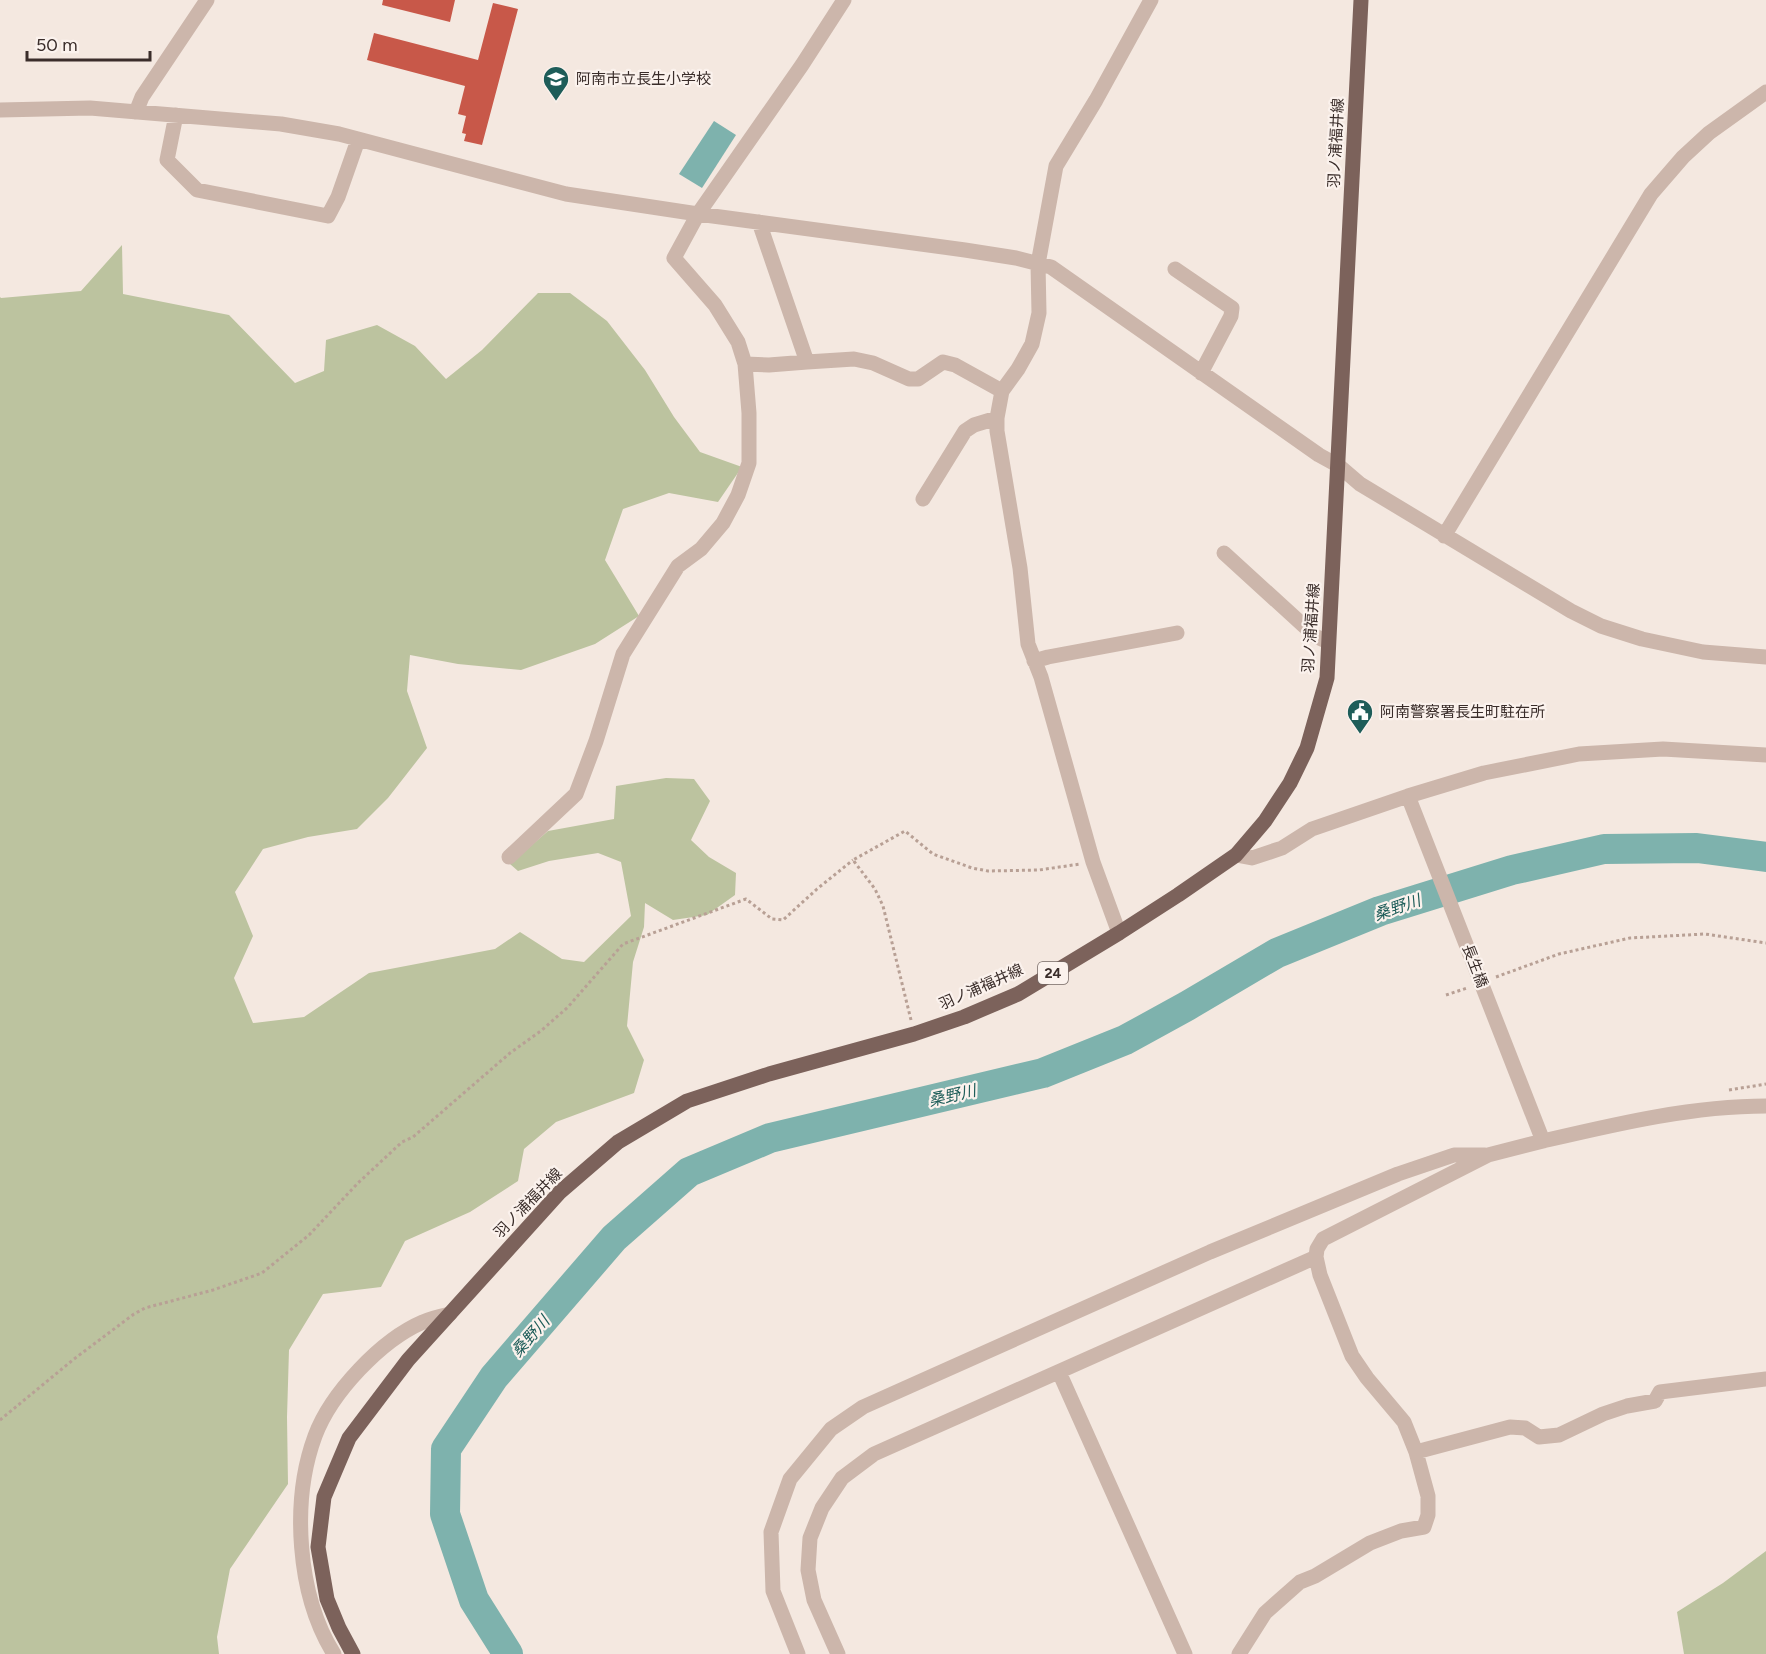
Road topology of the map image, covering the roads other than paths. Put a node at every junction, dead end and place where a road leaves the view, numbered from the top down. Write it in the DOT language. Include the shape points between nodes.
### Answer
graph roads {
  1 [pos="207,0"];
  2 [pos="844,0"];
  3 [pos="1151,0"];
  4 [pos="1361,0"];
  5 [pos="1766,92"];
  6 [pos="0,110"];
  7 [pos="136,112"];
  8 [pos="176,115"];
  9 [pos="358,140"];
  10 [pos="699,214"];
  11 [pos="759,222"];
  12 [pos="1038,264"];
  13 [pos="1175,269"];
  14 [pos="807,362"];
  15 [pos="745,364"];
  16 [pos="1201,373"];
  17 [pos="1002,391"];
  18 [pos="997,418"];
  19 [pos="1339,466"];
  20 [pos="923,499"];
  21 [pos="1444,536"];
  22 [pos="1224,553"];
  23 [pos="1177,633"];
  24 [pos="1328,642"];
  25 [pos="1766,657"];
  26 [pos="1034,661"];
  27 [pos="1766,755"];
  28 [pos="1410,802"];
  29 [pos="1236,855"];
  30 [pos="510,857"];
  31 [pos="1119,933"];
  32 [pos="1766,1106"];
  33 [pos="1543,1141"];
  34 [pos="1488,1155"];
  35 [pos="1316,1257"];
  36 [pos="450,1314"];
  37 [pos="1059,1372"];
  38 [pos="1766,1379"];
  39 [pos="1416,1452"];
  40 [pos="334,1654"];
  41 [pos="353,1654"];
  42 [pos="798,1654"];
  43 [pos="838,1654"];
  44 [pos="1185,1654"];
  45 [pos="1239,1654"];
  1 -- 7 [label="street" via="141,97"];
  2 -- 10 [label="street"];
  3 -- 12 [label="street" via="1056,166"];
  4 -- 19 [label="main road, 羽ノ浦福井線 / 24"];
  5 -- 21 [label="street" via="1709,133 1651,194"];
  6 -- 7 [label="street" via="90,108"];
  7 -- 8 [label="street"];
  8 -- 9 [label="street" via="281,123"];
  8 -- 9 [label="street" via="167,160 197,190 328,216"];
  9 -- 10 [label="street" via="566,194"];
  10 -- 11 [label="street"];
  10 -- 15 [label="street" via="674,258 715,305 738,342"];
  11 -- 12 [label="street" via="965,249"];
  11 -- 14 [label="street"];
  12 -- 16 [label="street" via="1051,267"];
  12 -- 17 [label="street" via="1039,313 1032,344"];
  13 -- 16 [label="street" via="1232,308"];
  14 -- 15 [label="street"];
  14 -- 17 [label="street" via="854,359 873,363 909,380 918,379 943,362 955,364"];
  15 -- 30 [label="street" via="749,463 738,495 709,540 678,567 623,654 576,794"];
  16 -- 19 [label="street"];
  17 -- 18 [label="street"];
  18 -- 20 [label="street" via="965,431"];
  18 -- 26 [label="street" via="1028,644"];
  19 -- 21 [label="street" via="1360,484"];
  19 -- 24 [label="main road, 羽ノ浦福井線 / 24"];
  21 -- 25 [label="street" via="1601,626 1703,652"];
  22 -- 24 [label="street" via="1315,636"];
  23 -- 26 [label="street"];
  24 -- 29 [label="main road, 羽ノ浦福井線 / 24" via="1327,678 1307,747 1290,783"];
  26 -- 31 [label="street" via="1093,862"];
  27 -- 28 [label="street" via="1663,749 1579,754 1484,773"];
  28 -- 29 [label="street" via="1312,829 1282,848 1252,858"];
  28 -- 33 [label="street, 長生橋"];
  29 -- 31 [label="main road, 羽ノ浦福井線 / 24"];
  31 -- 36 [label="main road, 羽ノ浦福井線 / 24" via="1018,994 964,1017 687,1101 618,1142 560,1192"];
  32 -- 33 [label="street" via="1686,1112"];
  33 -- 34 [label="street"];
  34 -- 35 [label="street" via="1323,1239"];
  34 -- 42 [label="street" via="1454,1155 1210,1252 863,1407 831,1429 790,1479 771,1532 773,1591"];
  35 -- 37 [label="street"];
  35 -- 39 [label="street" via="1352,1356 1404,1422"];
  36 -- 40 [label="street" via="423,1322 368,1359 334,1400 315,1436 303,1482 301,1538 305,1577 316,1615"];
  36 -- 41 [label="main road, 羽ノ浦福井線 / 24" via="408,1360 349,1438 324,1497 318,1547 327,1599"];
  37 -- 43 [label="street" via="874,1454 842,1478 822,1508 810,1538 808,1570 814,1600"];
  37 -- 44 [label="street"];
  38 -- 39 [label="street" via="1660,1392 1655,1401 1603,1414 1558,1435 1539,1437 1525,1428 1510,1427"];
  39 -- 45 [label="street" via="1428,1496 1424,1527 1370,1543 1300,1582 1265,1613"];
}
